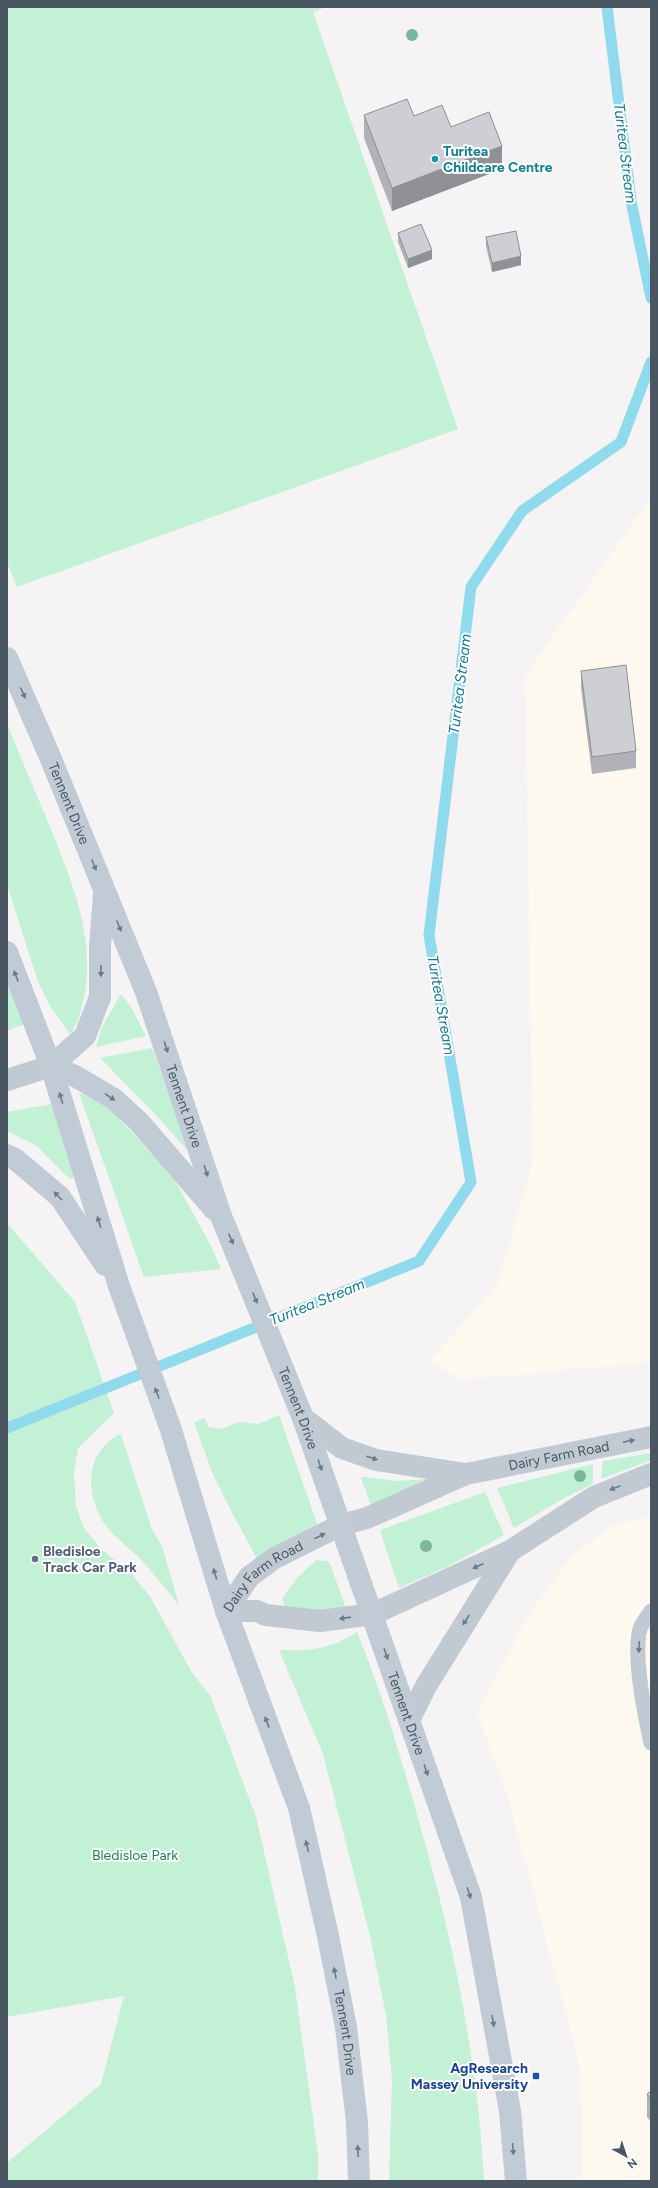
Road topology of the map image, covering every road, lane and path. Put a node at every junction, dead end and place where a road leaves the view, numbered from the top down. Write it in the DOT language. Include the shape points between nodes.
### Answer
graph roads {
  1 [pos="7,658"];
  2 [pos="104,890"];
  3 [pos="7,952"];
  4 [pos="51,1066"];
  5 [pos="7,1080"];
  6 [pos="7,1154"];
  7 [pos="221,1216"];
  8 [pos="119,1286"];
  9 [pos="300,1410"];
  10 [pos="651,1436"];
  11 [pos="466,1474"];
  12 [pos="651,1474"];
  13 [pos="341,1525"];
  14 [pos="510,1551"];
  15 [pos="651,1611"];
  16 [pos="226,1612"];
  17 [pos="373,1614"];
  18 [pos="409,1720"];
  19 [pos="651,1743"];
  20 [pos="359,2181"];
  21 [pos="516,2181"];
  1 -- 2 [label="main road, Tennent Drive, one-way"];
  2 -- 4 [label="main road, one-way" via="100,997 85,1036"];
  2 -- 7 [label="main road, Tennent Drive, one-way" via="158,1025"];
  4 -- 3 [label="main road, Tennent Drive, one-way"];
  4 -- 5 [label="street"];
  4 -- 7 [label="main road, one-way" via="114,1098 139,1122"];
  8 -- 4 [label="main road, Tennent Drive, one-way"];
  8 -- 6 [label="main road, one-way" via="60,1197"];
  7 -- 9 [label="main road, Tennent Drive, one-way"];
  16 -- 8 [label="main road, Tennent Drive, one-way" via="171,1430"];
  9 -- 11 [label="street, Dairy Farm Road, one-way" via="342,1448 376,1460"];
  9 -- 13 [label="main road, Tennent Drive, one-way"];
  11 -- 10 [label="street, Dairy Farm Road, one-way"];
  11 -- 13 [label="street, Dairy Farm Road" via="367,1518"];
  12 -- 14 [label="street, Dairy Farm Road, one-way" via="594,1497"];
  16 -- 13 [label="street, Dairy Farm Road, one-way" via="249,1577 274,1559"];
  13 -- 17 [label="main road, Tennent Drive"];
  14 -- 17 [label="street, Dairy Farm Road, one-way"];
  14 -- 18 [label="street, Dairy Farm Road, one-way" via="426,1686"];
  15 -- 19 [label="lane, one-way" via="640,1629 639,1658 644,1708"];
  17 -- 16 [label="street, Dairy Farm Road, one-way" via="320,1622 266,1615 257,1611"];
  20 -- 16 [label="main road, Tennent Drive, one-way" via="357,2122 346,2027 299,1808"];
  17 -- 18 [label="main road, Tennent Drive, one-way"];
  18 -- 21 [label="main road, Tennent Drive, one-way" via="470,1898 510,2111"];
}
